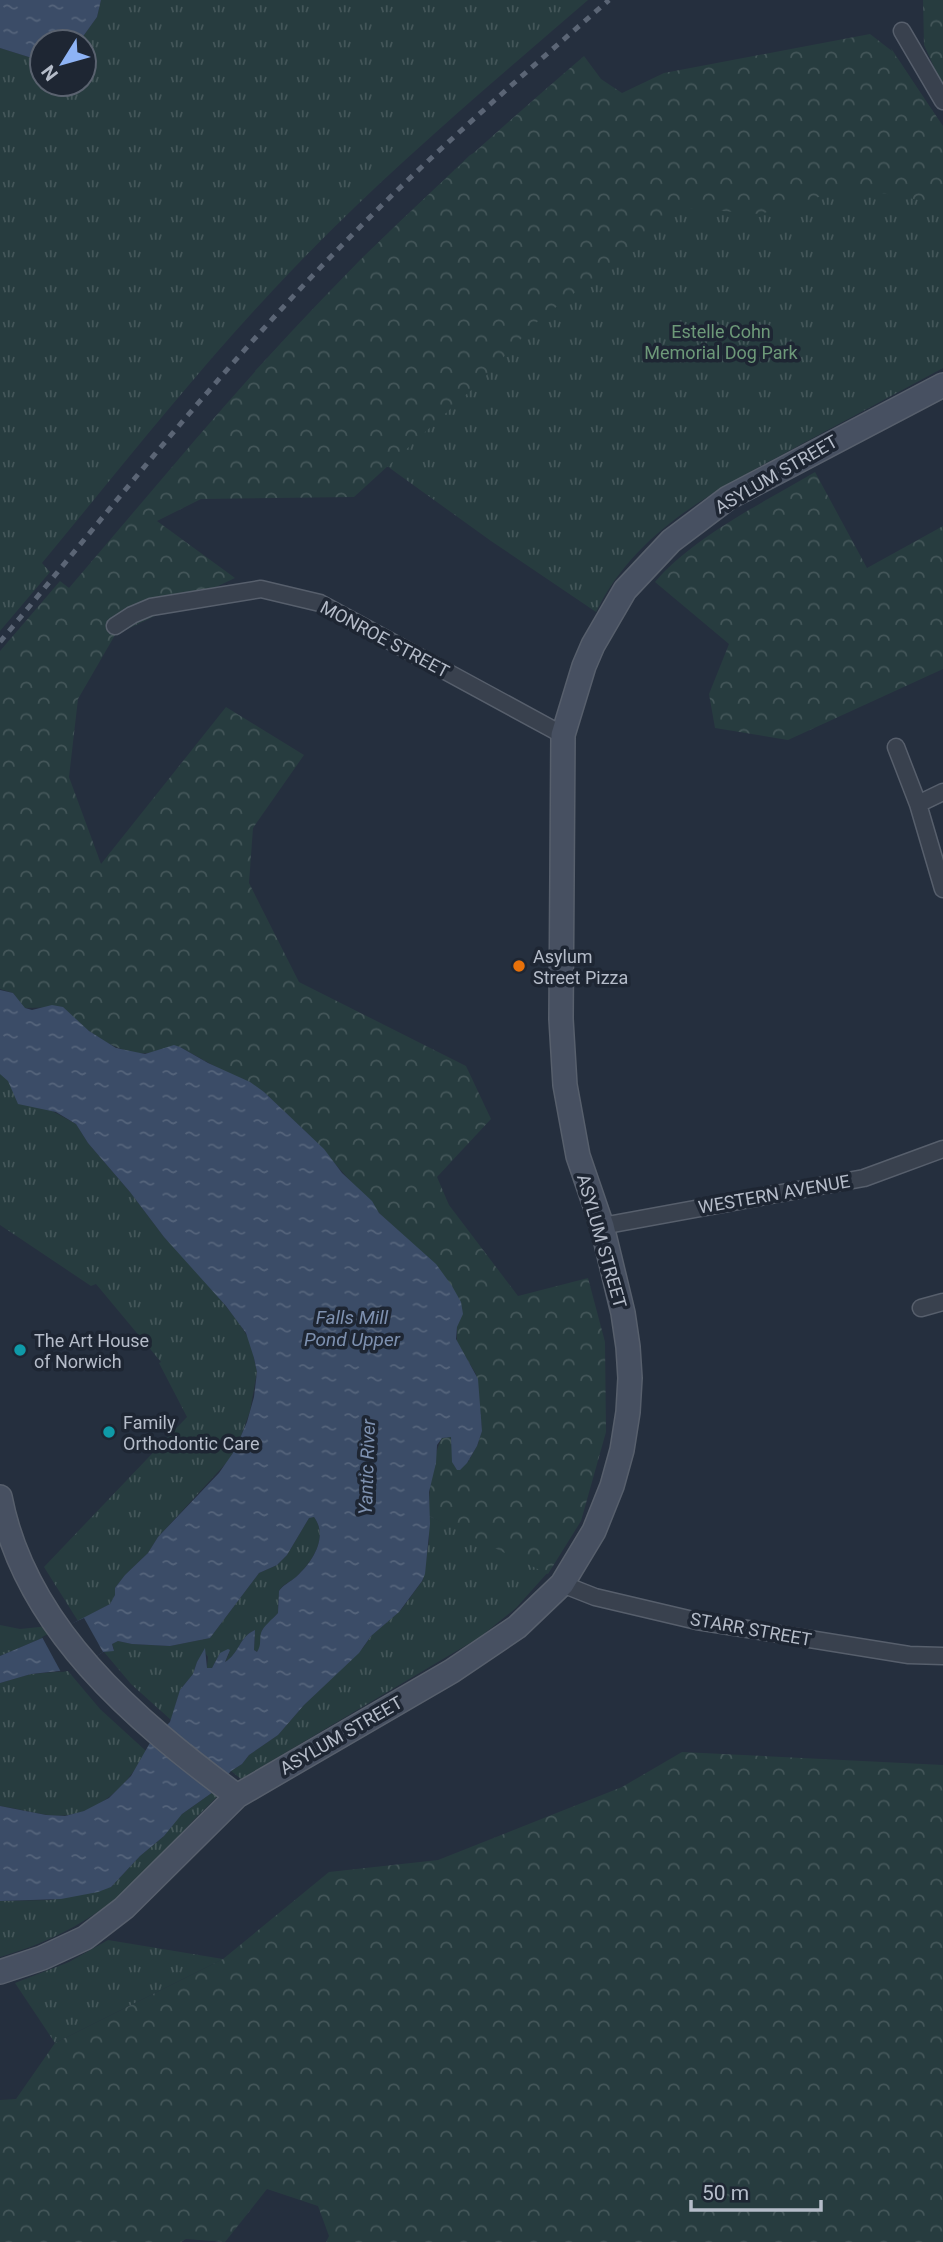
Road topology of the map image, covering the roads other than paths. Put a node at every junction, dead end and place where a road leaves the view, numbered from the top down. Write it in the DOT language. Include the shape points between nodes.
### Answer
graph roads {
  1 [pos="902,31"];
  2 [pos="943,101"];
  3 [pos="943,384"];
  4 [pos="115,625"];
  5 [pos="563,735"];
  6 [pos="896,747"];
  7 [pos="943,792"];
  8 [pos="918,804"];
  9 [pos="943,890"];
  10 [pos="943,1149"];
  11 [pos="602,1226"];
  12 [pos="943,1302"];
  13 [pos="920,1308"];
  14 [pos="0,1497"];
  15 [pos="562,1584"];
  16 [pos="943,1656"];
  17 [pos="229,1790"];
  18 [pos="0,1972"];
  1 -- 2 [label="street"];
  3 -- 5 [label="street, ASYLUM STREET" via="727,498 671,541 625,590 604,625 584,666"];
  4 -- 5 [label="street, MONROE STREET" via="151,607 261,589 308,600"];
  5 -- 11 [label="street, ASYLUM STREET" via="561,1019 565,1084 578,1156"];
  6 -- 8 [label="street"];
  7 -- 8 [label="street"];
  8 -- 9 [label="street"];
  10 -- 11 [label="street, WESTERN AVENUE" via="864,1178"];
  11 -- 15 [label="street, ASYLUM STREET" via="628,1347 628,1412 612,1486 594,1531"];
  12 -- 13 [label="street"];
  14 -- 17 [label="street" via="17,1556 47,1610 88,1665 129,1710"];
  15 -- 16 [label="street, STARR STREET" via="595,1597 697,1621 909,1655"];
  15 -- 17 [label="street, ASYLUM STREET" via="517,1627 452,1671"];
  17 -- 18 [label="street, ASYLUM STREET" via="107,1923 42,1958"];
}
